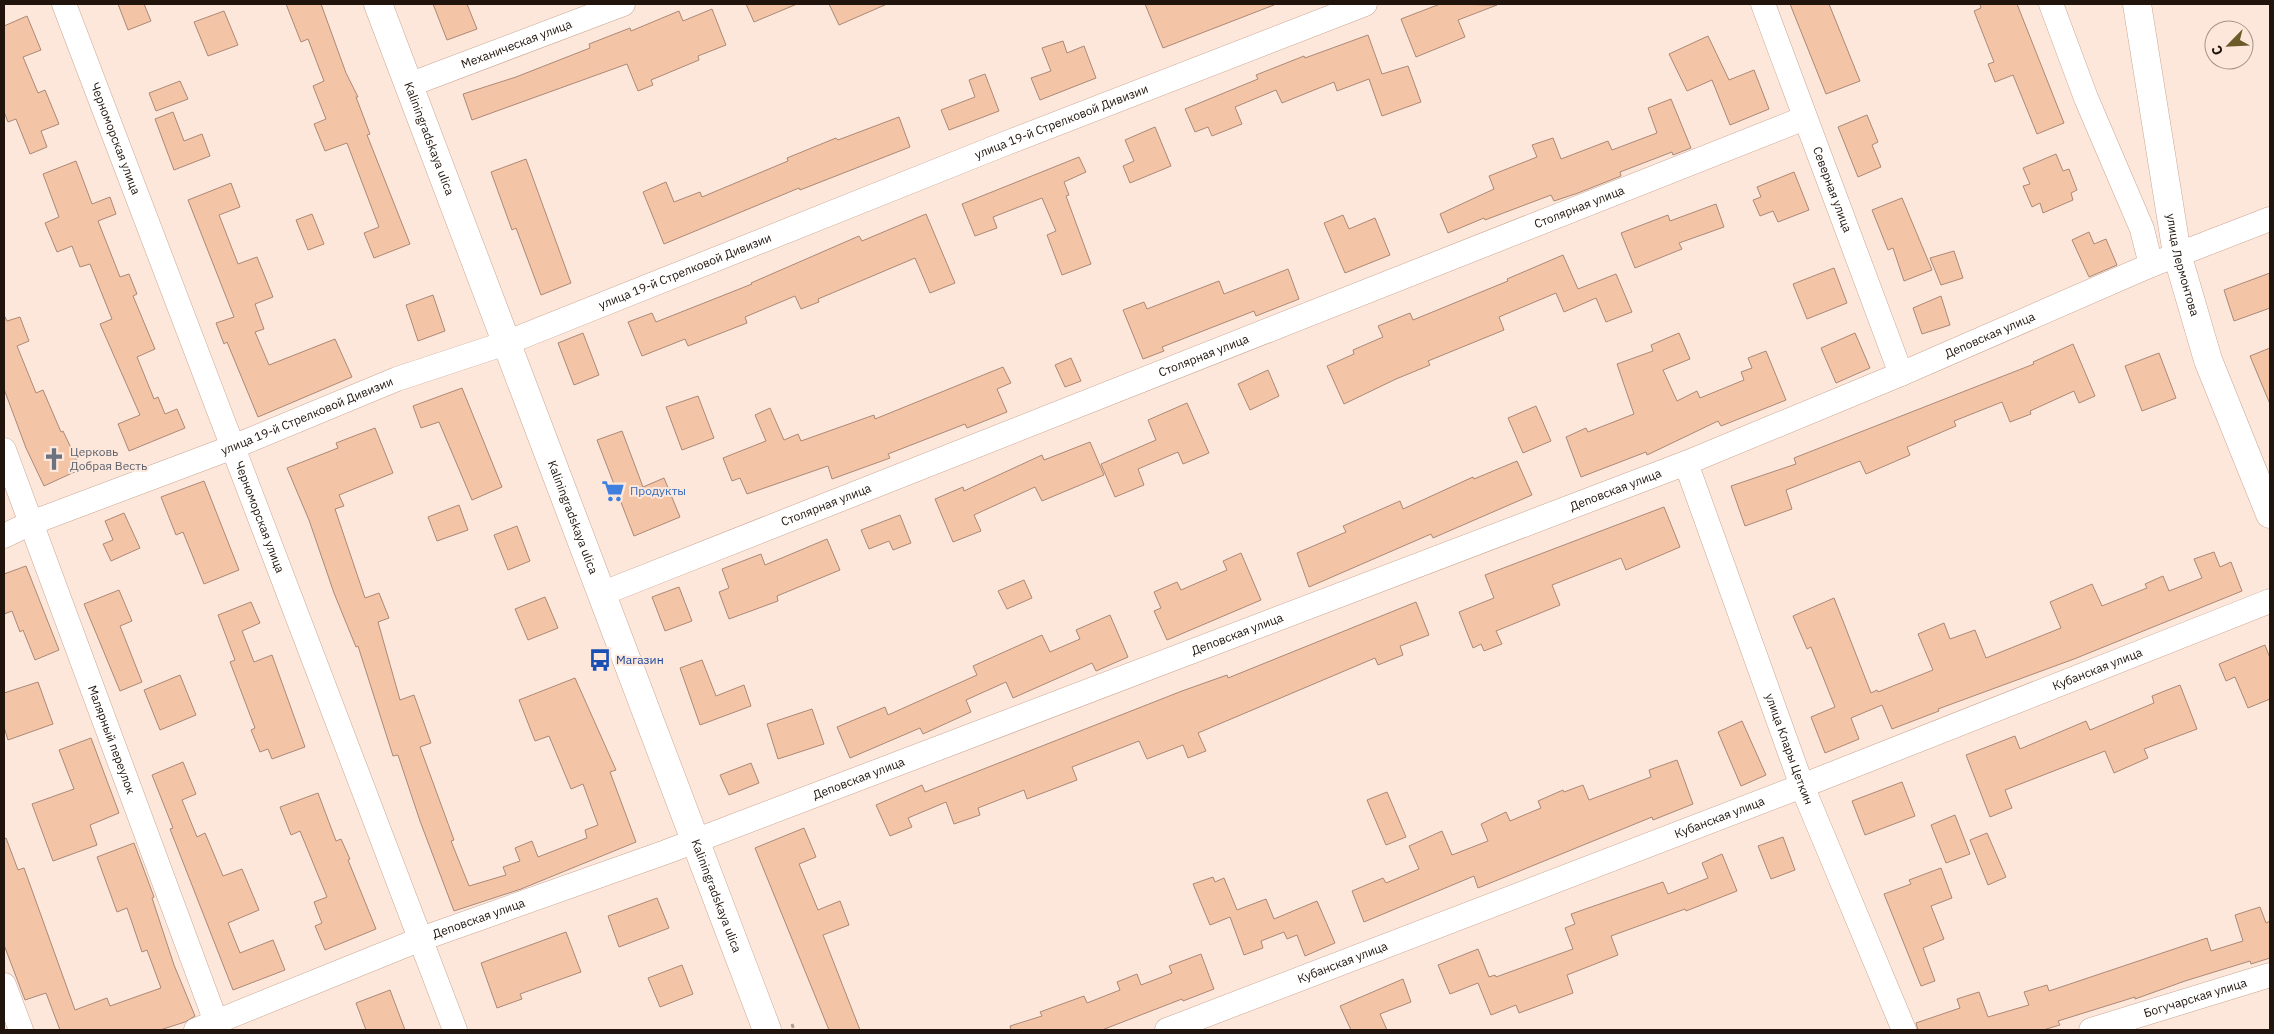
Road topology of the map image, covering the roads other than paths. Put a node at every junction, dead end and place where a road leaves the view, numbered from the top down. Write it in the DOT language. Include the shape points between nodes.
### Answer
graph roads {
  1 [pos="64,4"];
  2 [pos="378,4"];
  3 [pos="623,4"];
  4 [pos="1365,4"];
  5 [pos="1763,4"];
  6 [pos="2051,4"];
  7 [pos="2137,4"];
  8 [pos="410,85"];
  9 [pos="1805,118"];
  10 [pos="2270,218"];
  11 [pos="2177,254"];
  12 [pos="2151,265"];
  13 [pos="506,343"];
  14 [pos="1901,374"];
  15 [pos="233,447"];
  16 [pos="4,450"];
  17 [pos="1686,463"];
  18 [pos="2270,514"];
  19 [pos="31,523"];
  20 [pos="4,536"];
  21 [pos="601,594"];
  22 [pos="2270,601"];
  23 [pos="1802,786"];
  24 [pos="695,841"];
  25 [pos="421,939"];
  26 [pos="2270,975"];
  27 [pos="4,986"];
  28 [pos="210,1028"];
  29 [pos="21,1030"];
  30 [pos="455,1030"];
  31 [pos="766,1030"];
  32 [pos="1167,1030"];
  33 [pos="1904,1030"];
  34 [pos="2091,1030"];
  1 -- 15 [label="street, Черноморская улица"];
  2 -- 8 [label="main road, Kaliningradskaya ulica"];
  3 -- 8 [label="street, Механическая улица"];
  4 -- 13 [label="street, улица 19-й Стрелковой Дивизии"];
  5 -- 9 [label="street, Северная улица"];
  6 -- 12 [label="street" via="2086,98 2142,229"];
  7 -- 11 [label="main road, улица Лермонтова"];
  8 -- 13 [label="main road, Kaliningradskaya ulica"];
  9 -- 14 [label="street, Северная улица"];
  9 -- 21 [label="street, Столярная улица"];
  10 -- 11 [label="street, Деповская улица"];
  11 -- 12 [label="street, Деповская улица"];
  11 -- 18 [label="main road, улица Лермонтова" via="2208,360"];
  12 -- 14 [label="street, Деповская улица"];
  13 -- 15 [label="street, улица 19-й Стрелковой Дивизии" via="397,379"];
  13 -- 21 [label="main road, Kaliningradskaya ulica"];
  14 -- 17 [label="street, Деповская улица"];
  15 -- 19 [label="street, улица 19-й Стрелковой Дивизии"];
  15 -- 25 [label="street, Черноморская улица"];
  16 -- 19 [label="street, Малярный переулок"];
  17 -- 23 [label="street, улица Клары Цеткин"];
  17 -- 24 [label="street, Деповская улица"];
  19 -- 20 [label="street, улица 19-й Стрелковой Дивизии"];
  19 -- 28 [label="street, Малярный переулок"];
  21 -- 24 [label="main road, Kaliningradskaya ulica"];
  22 -- 23 [label="street, Кубанская улица"];
  23 -- 32 [label="street, Кубанская улица"];
  23 -- 33 [label="street, улица Клары Цеткин"];
  24 -- 25 [label="street, Деповская улица"];
  24 -- 31 [label="main road, Kaliningradskaya ulica"];
  25 -- 28 [label="street, Деповская улица"];
  25 -- 30 [label="street, Черноморская улица"];
  26 -- 34 [label="street, Богучарская улица"];
  27 -- 29 [label="street"];
}
